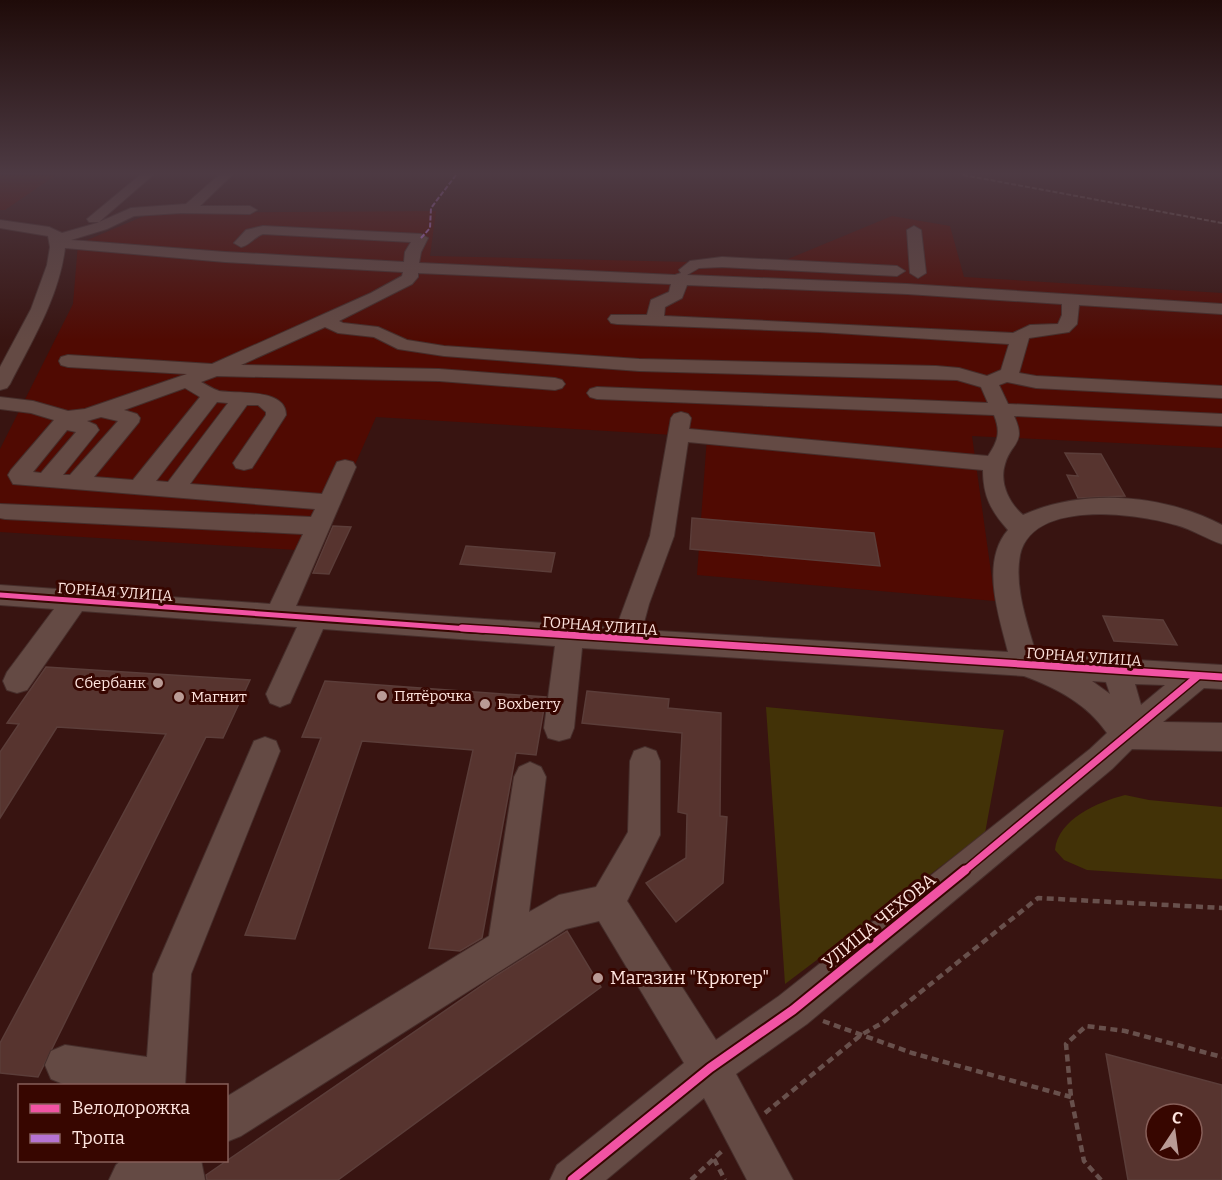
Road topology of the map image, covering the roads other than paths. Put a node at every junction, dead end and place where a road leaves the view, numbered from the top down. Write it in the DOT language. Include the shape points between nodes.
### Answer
graph roads {
  1 [pos="46,230"];
  2 [pos="74,230"];
  3 [pos="87,230"];
  4 [pos="914,230"];
  5 [pos="61,237"];
  6 [pos="238,243"];
  7 [pos="221,257"];
  8 [pos="412,260"];
  9 [pos="682,278"];
  10 [pos="1070,300"];
  11 [pos="1222,309"];
  12 [pos="617,319"];
  13 [pos="327,320"];
  14 [pos="655,320"];
  15 [pos="1020,339"];
  16 [pos="444,351"];
  17 [pos="68,361"];
  18 [pos="215,370"];
  19 [pos="439,375"];
  20 [pos="998,380"];
  21 [pos="186,381"];
  22 [pos="0,384"];
  23 [pos="555,384"];
  24 [pos="1222,392"];
  25 [pos="597,393"];
  26 [pos="212,396"];
  27 [pos="684,397"];
  28 [pos="242,398"];
  29 [pos="0,403"];
  30 [pos="1000,408"];
  31 [pos="101,411"];
  32 [pos="64,420"];
  33 [pos="1222,420"];
  34 [pos="679,435"];
  35 [pos="244,464"];
  36 [pos="994,464"];
  37 [pos="345,467"];
  38 [pos="76,483"];
  39 [pos="139,488"];
  40 [pos="174,490"];
  41 [pos="329,502"];
  42 [pos="5,511"];
  43 [pos="318,526"];
  44 [pos="1021,528"];
  45 [pos="1220,529"];
  46 [pos="3,592"];
  47 [pos="75,602"];
  48 [pos="278,616"];
  49 [pos="314,618"];
  50 [pos="570,636"];
  51 [pos="626,640"];
  52 [pos="1025,665"];
  53 [pos="1116,671"];
  54 [pos="1210,677"];
  55 [pos="17,681"];
  56 [pos="280,694"];
  57 [pos="559,728"];
  58 [pos="1125,735"];
  59 [pos="1222,737"];
  60 [pos="265,750"];
  61 [pos="645,761"];
  62 [pos="530,777"];
  63 [pos="607,902"];
  64 [pos="506,946"];
  65 [pos="65,1065"];
  66 [pos="710,1068"];
  67 [pos="164,1083"];
  68 [pos="228,1120"];
  69 [pos="161,1162"];
  70 [pos="179,1162"];
  71 [pos="131,1180"];
  72 [pos="183,1180"];
  73 [pos="572,1180"];
  74 [pos="771,1180"];
  1 -- 5 [label="street"];
  2 -- 5 [label="street"];
  3 -- 5 [label="street"];
  4 -- 9 [label="street" via="924,273 722,262 690,266"];
  5 -- 6 [label="street"];
  5 -- 7 [label="street"];
  5 -- 22 [label="street" via="42,305"];
  6 -- 7 [label="street"];
  6 -- 8 [label="street"];
  7 -- 8 [label="street"];
  8 -- 9 [label="street" via="573,276"];
  8 -- 13 [label="street" via="410,277 399,286"];
  9 -- 10 [label="street"];
  9 -- 14 [label="street" via="676,295 657,304"];
  10 -- 11 [label="street"];
  10 -- 15 [label="street" via="1069,326 1025,333"];
  12 -- 14 [label="street"];
  13 -- 16 [label="street" via="338,328 378,332 404,345"];
  13 -- 18 [label="street"];
  14 -- 15 [label="street"];
  15 -- 20 [label="street" via="1010,372"];
  16 -- 19 [label="street"];
  16 -- 20 [label="street" via="639,365 936,372"];
  17 -- 18 [label="street"];
  18 -- 19 [label="street"];
  18 -- 21 [label="street"];
  19 -- 23 [label="street"];
  20 -- 24 [label="street"];
  20 -- 30 [label="street"];
  21 -- 26 [label="street"];
  21 -- 31 [label="street"];
  25 -- 27 [label="street"];
  26 -- 28 [label="street"];
  26 -- 39 [label="street"];
  27 -- 30 [label="street"];
  27 -- 34 [label="street"];
  28 -- 35 [label="street" via="263,400 276,410"];
  28 -- 40 [label="street"];
  29 -- 32 [label="street" via="33,407"];
  30 -- 33 [label="street"];
  30 -- 36 [label="street" via="1007,419 1009,435"];
  31 -- 32 [label="street"];
  31 -- 38 [label="street" via="130,418 129,422"];
  32 -- 38 [label="street" via="19,475 21,479"];
  34 -- 36 [label="street"];
  34 -- 51 [label="street" via="659,548"];
  36 -- 44 [label="street" via="998,501"];
  37 -- 41 [label="street"];
  38 -- 39 [label="street"];
  39 -- 40 [label="street"];
  40 -- 41 [label="street"];
  41 -- 43 [label="street"];
  42 -- 43 [label="street"];
  43 -- 48 [label="street"];
  44 -- 45 [label="street" via="1034,518 1079,506 1173,515"];
  44 -- 52 [label="street" via="1010,549 1006,584"];
  46 -- 47 [label="street, ГОРНАЯ УЛИЦА"];
  47 -- 48 [label="street, ГОРНАЯ УЛИЦА"];
  47 -- 55 [label="street"];
  48 -- 49 [label="street, ГОРНАЯ УЛИЦА"];
  49 -- 50 [label="street, ГОРНАЯ УЛИЦА"];
  49 -- 56 [label="street"];
  50 -- 51 [label="street, ГОРНАЯ УЛИЦА"];
  50 -- 57 [label="street"];
  51 -- 52 [label="street, ГОРНАЯ УЛИЦА"];
  52 -- 53 [label="street, ГОРНАЯ УЛИЦА"];
  52 -- 58 [label="street" via="1083,689 1115,718"];
  53 -- 54 [label="street, ГОРНАЯ УЛИЦА"];
  53 -- 58 [label="street" via="1128,708"];
  54 -- 58 [label="street, УЛИЦА ЧЕХОВА"];
  58 -- 59 [label="street"];
  58 -- 66 [label="street, УЛИЦА ЧЕХОВА" via="1101,759 793,1010"];
  60 -- 67 [label="street" via="172,974"];
  61 -- 63 [label="street" via="644,835"];
  62 -- 64 [label="street"];
  63 -- 64 [label="street" via="559,913"];
  63 -- 66 [label="street"];
  64 -- 68 [label="street"];
  65 -- 67 [label="street"];
  66 -- 73 [label="street, УЛИЦА ЧЕХОВА"];
  66 -- 74 [label="street"];
  69 -- 71 [label="street"];
  70 -- 72 [label="street"];
}
